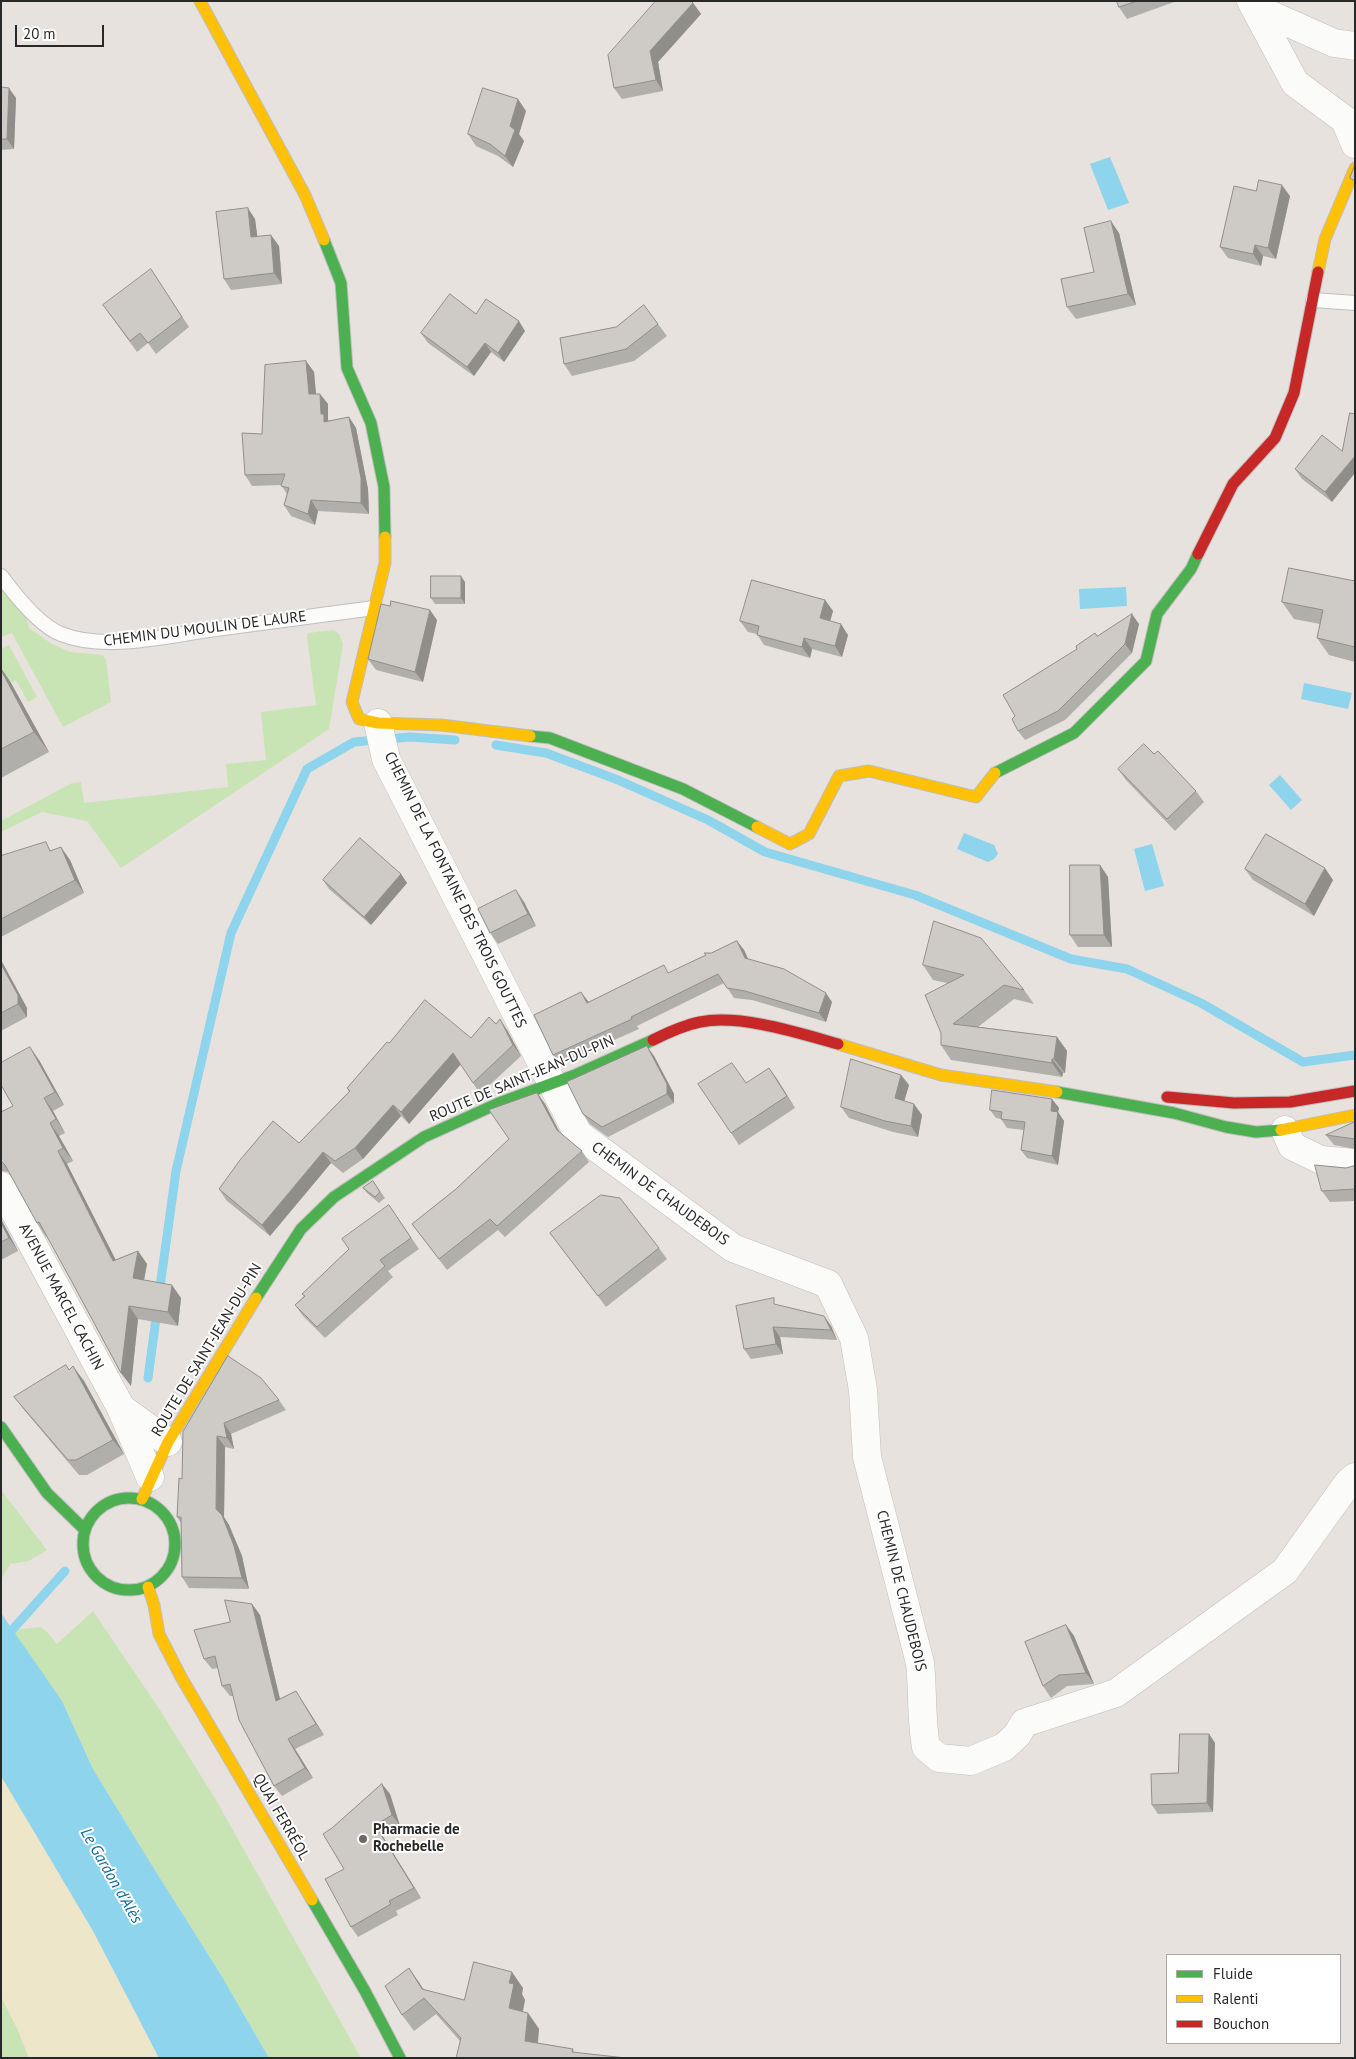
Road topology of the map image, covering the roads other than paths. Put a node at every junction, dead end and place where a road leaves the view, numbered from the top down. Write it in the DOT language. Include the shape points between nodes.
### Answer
graph roads {
  1 [pos="200,1"];
  2 [pos="1253,5"];
  3 [pos="1355,46"];
  4 [pos="1351,128"];
  5 [pos="1355,168"];
  6 [pos="1313,300"];
  7 [pos="1355,303"];
  8 [pos="1,576"];
  9 [pos="374,608"];
  10 [pos="378,723"];
  11 [pos="551,1083"];
  12 [pos="1117,1090"];
  13 [pos="1355,1091"];
  14 [pos="1057,1092"];
  15 [pos="1156,1096"];
  16 [pos="1355,1114"];
  17 [pos="1285,1130"];
  18 [pos="1355,1163"];
  19 [pos="1,1186"];
  20 [pos="120,1408"];
  21 [pos="1,1427"];
  22 [pos="168,1442"];
  23 [pos="1355,1477"];
  24 [pos="146,1488"];
  25 [pos="84,1529"];
  26 [pos="148,1587"];
  27 [pos="400,2058"];
  1 -- 9 [label="main road" via="305,195 341,283 347,368 371,423 384,487 385,563"];
  2 -- 3 [label="street" via="1334,43"];
  2 -- 4 [label="street" via="1295,83"];
  5 -- 6 [label="main road" via="1325,240"];
  6 -- 7 [label="lane"];
  6 -- 10 [label="main road" via="1294,393 1275,438 1233,484 1191,569 1157,614 1146,661 1074,733 994,773 976,797 869,771 839,776 809,834 790,844 683,788 550,738 440,725"];
  8 -- 9 [label="lane, CHEMIN DU MOULIN DE LAURE" via="46,625 59,634 103,642"];
  9 -- 10 [label="main road" via="352,702 359,718"];
  10 -- 11 [label="street, CHEMIN DE LA FONTAINE DES TROIS GOUTTES" via="386,759"];
  11 -- 14 [label="main road, ROUTE DE SAINT-JEAN-DU-PIN" via="700,1022 735,1020 803,1034 941,1075"];
  11 -- 22 [label="main road, ROUTE DE SAINT-JEAN-DU-PIN" via="424,1137 334,1197 301,1229 277,1262"];
  11 -- 23 [label="street, CHEMIN DE CHAUDEBOIS" via="578,1134 733,1248 828,1284 854,1338 863,1390 867,1457 920,1663 926,1747 939,1758 971,1761 1004,1747 1024,1723 1116,1693 1285,1571"];
  12 -- 14 [label="main road, ROUTE DE SAINT-JEAN-DU-PIN"];
  13 -- 15 [label="main road" via="1290,1102 1234,1103"];
  14 -- 17 [label="main road, ROUTE DE SAINT-JEAN-DU-PIN" via="1256,1132"];
  16 -- 17 [label="main road, ROUTE DE SAINT-JEAN-DU-PIN"];
  17 -- 18 [label="street" via="1292,1146 1321,1160"];
  19 -- 20 [label="street, AVENUE MARCEL CACHIN"];
  20 -- 22 [label="street, AVENUE MARCEL CACHIN"];
  20 -- 24 [label="street, AVENUE MARCEL CACHIN"];
  21 -- 25 [label="main road" via="47,1493"];
  22 -- 24 [label="main road, ROUTE DE SAINT-JEAN-DU-PIN"];
  24 -- 25 [label="main road" via="101,1506"];
  24 -- 26 [label="main road" via="154,1505 172,1527 176,1541 169,1568"];
  25 -- 26 [label="main road" via="83,1556 97,1578 121,1590"];
  26 -- 27 [label="main road, QUAI FERRÉOL" via="159,1634 181,1677 360,1982"];
}
